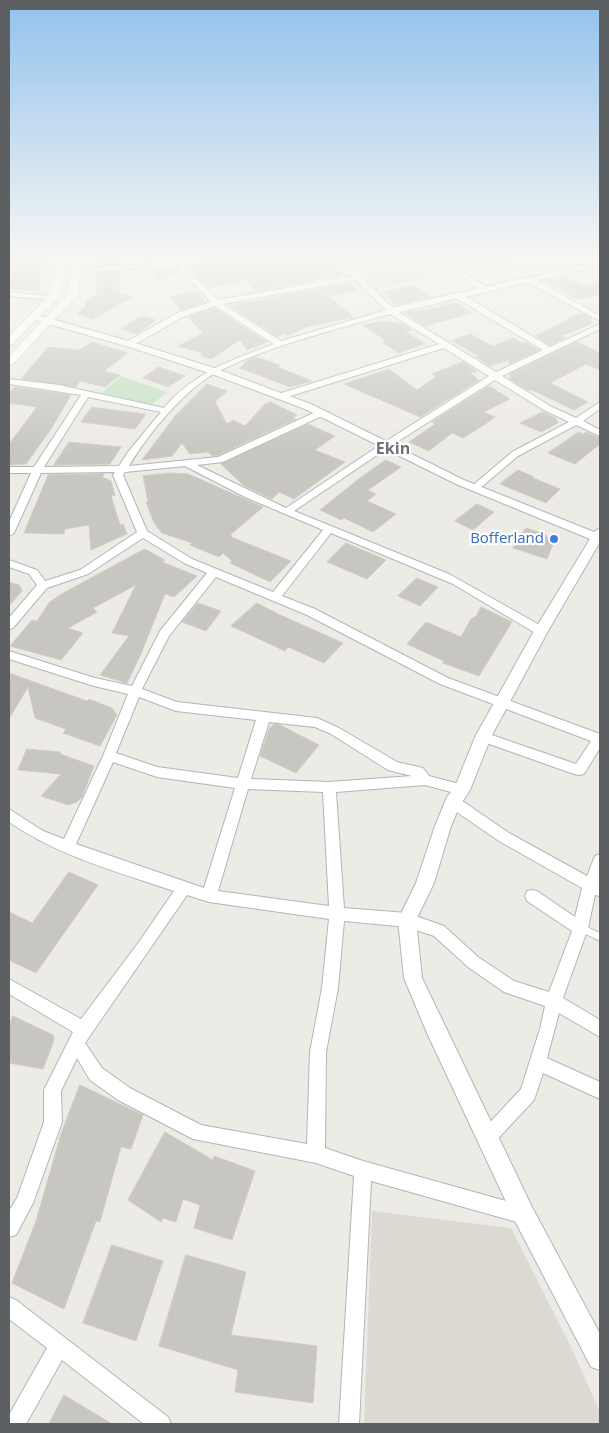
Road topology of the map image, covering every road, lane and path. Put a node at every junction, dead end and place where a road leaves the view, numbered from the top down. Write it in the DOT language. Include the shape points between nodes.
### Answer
graph roads {
  1 [pos="27,324"];
  2 [pos="43,324"];
  3 [pos="60,324"];
  4 [pos="164,324"];
  5 [pos="249,324"];
  6 [pos="348,324"];
  7 [pos="411,324"];
  8 [pos="505,324"];
  9 [pos="600,326"];
  10 [pos="9,342"];
  11 [pos="129,344"];
  12 [pos="280,344"];
  13 [pos="444,345"];
  14 [pos="549,350"];
  15 [pos="9,362"];
  16 [pos="213,371"];
  17 [pos="495,376"];
  18 [pos="9,381"];
  19 [pos="86,394"];
  20 [pos="281,396"];
  21 [pos="600,405"];
  22 [pos="166,411"];
  23 [pos="321,413"];
  24 [pos="576,422"];
  25 [pos="600,433"];
  26 [pos="386,445"];
  27 [pos="186,463"];
  28 [pos="122,469"];
  29 [pos="9,470"];
  30 [pos="36,470"];
  31 [pos="475,488"];
  32 [pos="288,511"];
  33 [pos="330,528"];
  34 [pos="9,533"];
  35 [pos="143,533"];
  36 [pos="598,535"];
  37 [pos="9,563"];
  38 [pos="214,572"];
  39 [pos="43,584"];
  40 [pos="275,598"];
  41 [pos="9,625"];
  42 [pos="541,631"];
  43 [pos="9,655"];
  44 [pos="135,691"];
  45 [pos="501,703"];
  46 [pos="264,716"];
  47 [pos="483,737"];
  48 [pos="600,739"];
  49 [pos="109,756"];
  50 [pos="425,780"];
  51 [pos="242,784"];
  52 [pos="329,787"];
  53 [pos="457,796"];
  54 [pos="9,815"];
  55 [pos="68,846"];
  56 [pos="600,860"];
  57 [pos="184,888"];
  58 [pos="595,888"];
  59 [pos="208,896"];
  60 [pos="532,896"];
  61 [pos="337,914"];
  62 [pos="407,920"];
  63 [pos="580,928"];
  64 [pos="600,937"];
  65 [pos="9,986"];
  66 [pos="554,1001"];
  67 [pos="600,1029"];
  68 [pos="79,1037"];
  69 [pos="538,1062"];
  70 [pos="600,1091"];
  71 [pos="487,1138"];
  72 [pos="316,1154"];
  73 [pos="363,1170"];
  74 [pos="524,1215"];
  75 [pos="9,1228"];
  76 [pos="9,1307"];
  77 [pos="59,1346"];
  78 [pos="600,1358"];
  79 [pos="15,1424"];
  80 [pos="161,1424"];
  81 [pos="349,1424"];
  1 -- 10 [label="main road"];
  2 -- 15 [label="main road"];
  3 -- 11 [label="street"];
  4 -- 11 [label="street"];
  5 -- 12 [label="street"];
  6 -- 12 [label="street"];
  7 -- 13 [label="street"];
  8 -- 14 [label="street"];
  9 -- 14 [label="street"];
  11 -- 16 [label="street"];
  12 -- 16 [label="street"];
  13 -- 17 [label="street"];
  13 -- 20 [label="street"];
  14 -- 17 [label="street"];
  16 -- 20 [label="street"];
  16 -- 22 [label="street" via="178,397"];
  17 -- 24 [label="street"];
  17 -- 26 [label="street"];
  18 -- 19 [label="street"];
  19 -- 22 [label="street"];
  19 -- 30 [label="street"];
  20 -- 23 [label="street"];
  21 -- 24 [label="street"];
  22 -- 28 [label="street"];
  23 -- 26 [label="street"];
  23 -- 27 [label="street" via="220,460"];
  24 -- 25 [label="street"];
  24 -- 31 [label="street" via="515,454"];
  26 -- 31 [label="street"];
  26 -- 32 [label="street"];
  27 -- 28 [label="street"];
  27 -- 32 [label="street" via="212,478"];
  28 -- 30 [label="street"];
  28 -- 35 [label="street" via="118,475"];
  29 -- 30 [label="street"];
  30 -- 34 [label="street"];
  31 -- 36 [label="street"];
  32 -- 33 [label="street"];
  33 -- 40 [label="street"];
  33 -- 42 [label="street" via="447,577"];
  35 -- 38 [label="street" via="188,562"];
  35 -- 39 [label="street" via="84,572"];
  36 -- 42 [label="street"];
  37 -- 39 [label="street" via="33,572"];
  38 -- 40 [label="street"];
  38 -- 44 [label="street" via="164,634"];
  39 -- 41 [label="street"];
  40 -- 45 [label="street" via="310,612 444,681"];
  42 -- 45 [label="street"];
  43 -- 44 [label="street" via="94,682"];
  44 -- 46 [label="street" via="176,706"];
  44 -- 49 [label="street"];
  45 -- 47 [label="street"];
  45 -- 48 [label="street"];
  46 -- 50 [label="street" via="317,723 393,766 418,772"];
  46 -- 51 [label="street"];
  47 -- 48 [label="street" via="578,770"];
  47 -- 53 [label="street"];
  49 -- 51 [label="street" via="157,772"];
  49 -- 55 [label="street"];
  50 -- 52 [label="street"];
  50 -- 53 [label="street"];
  51 -- 52 [label="street"];
  51 -- 59 [label="street"];
  52 -- 61 [label="street"];
  53 -- 58 [label="street" via="504,837"];
  53 -- 62 [label="street" via="443,826 425,883"];
  54 -- 55 [label="street" via="38,834"];
  55 -- 57 [label="street"];
  56 -- 58 [label="street"];
  57 -- 59 [label="street"];
  57 -- 68 [label="street"];
  58 -- 63 [label="street"];
  59 -- 61 [label="street"];
  60 -- 63 [label="street"];
  61 -- 62 [label="street"];
  61 -- 72 [label="street" via="330,988 318,1052"];
  62 -- 66 [label="street" via="439,931 473,962 510,987"];
  62 -- 71 [label="street" via="413,978"];
  63 -- 64 [label="lane"];
  63 -- 66 [label="street"];
  65 -- 68 [label="street"];
  66 -- 67 [label="street"];
  66 -- 69 [label="street"];
  68 -- 72 [label="street" via="84,1054 96,1074 124,1094 199,1133"];
  68 -- 75 [label="street" via="52,1090 53,1122 24,1203"];
  69 -- 70 [label="street"];
  69 -- 71 [label="street" via="528,1094"];
  71 -- 74 [label="street"];
  72 -- 73 [label="street"];
  73 -- 74 [label="street"];
  73 -- 81 [label="street"];
  74 -- 78 [label="street"];
  76 -- 77 [label="street"];
  77 -- 79 [label="street"];
  77 -- 80 [label="street"];
}
